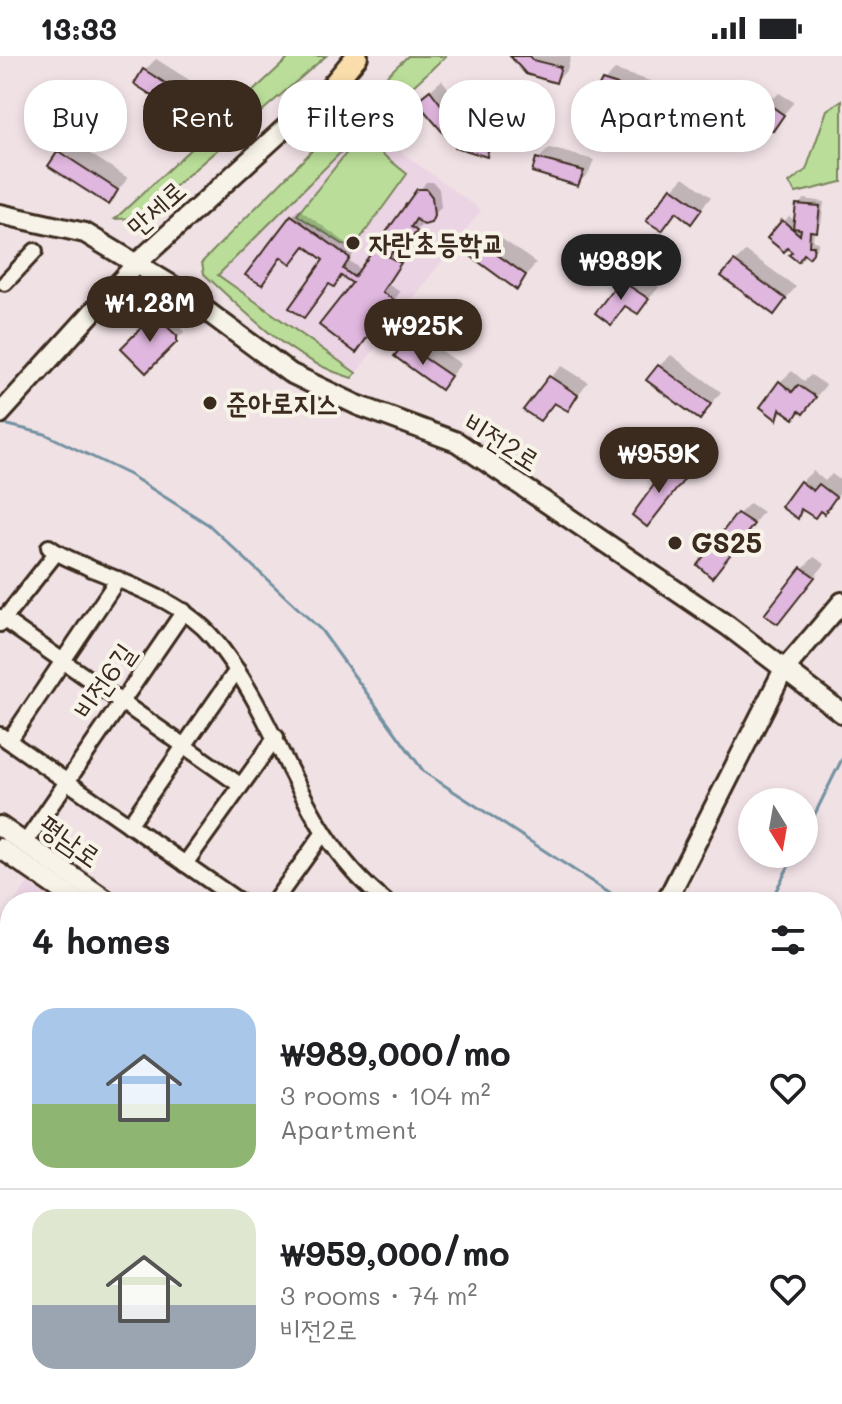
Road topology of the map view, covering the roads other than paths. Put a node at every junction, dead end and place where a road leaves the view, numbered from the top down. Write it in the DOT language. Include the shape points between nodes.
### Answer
graph roads {
  1 [pos="357,56"];
  2 [pos="364,56"];
  3 [pos="337,80"];
  4 [pos="338,80"];
  5 [pos="278,135"];
  6 [pos="0,214"];
  7 [pos="35,251"];
  8 [pos="137,263"];
  9 [pos="2,285"];
  10 [pos="3,410"];
  11 [pos="118,579"];
  12 [pos="842,602"];
  13 [pos="184,611"];
  14 [pos="1,620"];
  15 [pos="63,661"];
  16 [pos="237,670"];
  17 [pos="783,671"];
  18 [pos="121,701"];
  19 [pos="842,713"];
  20 [pos="276,737"];
  21 [pos="4,738"];
  22 [pos="184,746"];
  23 [pos="66,781"];
  24 [pos="240,785"];
  25 [pos="129,825"];
  26 [pos="0,826"];
  27 [pos="322,835"];
  28 [pos="25,843"];
  29 [pos="0,848"];
  30 [pos="185,864"];
  31 [pos="64,892"];
  32 [pos="95,892"];
  33 [pos="226,892"];
  34 [pos="281,892"];
  35 [pos="365,892"];
  36 [pos="671,892"];
  1 -- 3 [label="main road"];
  2 -- 4 [label="street, 만세로"];
  5 -- 8 [label="street, 만세로"];
  6 -- 8 [label="street, 비전2로" via="85,233"];
  7 -- 9 [label="street"];
  8 -- 10 [label="street, 만세로"];
  8 -- 17 [label="street, 비전2로" via="290,373 457,442 728,626"];
  11 -- 13 [label="street"];
  11 -- 14 [label="street" via="52,550"];
  11 -- 15 [label="street, 비전6길"];
  12 -- 17 [label="street"];
  13 -- 16 [label="street" via="211,635"];
  13 -- 18 [label="street, 비전6길"];
  14 -- 15 [label="street"];
  15 -- 18 [label="street"];
  15 -- 21 [label="street, 비전6길"];
  16 -- 20 [label="street"];
  16 -- 22 [label="street"];
  17 -- 19 [label="street, 비전2로"];
  17 -- 36 [label="street"];
  18 -- 22 [label="street"];
  18 -- 23 [label="street, 비전6길"];
  20 -- 24 [label="street"];
  20 -- 27 [label="street"];
  21 -- 23 [label="street, 비전6길"];
  22 -- 24 [label="street"];
  22 -- 25 [label="street"];
  23 -- 25 [label="street, 비전6길"];
  23 -- 28 [label="street"];
  24 -- 30 [label="street"];
  25 -- 30 [label="street, 비전6길"];
  26 -- 28 [label="street, 평남로"];
  27 -- 34 [label="street"];
  27 -- 35 [label="street"];
  28 -- 32 [label="street, 평남로"];
  29 -- 31 [label="street"];
  30 -- 33 [label="street, 비전6길"];
}
